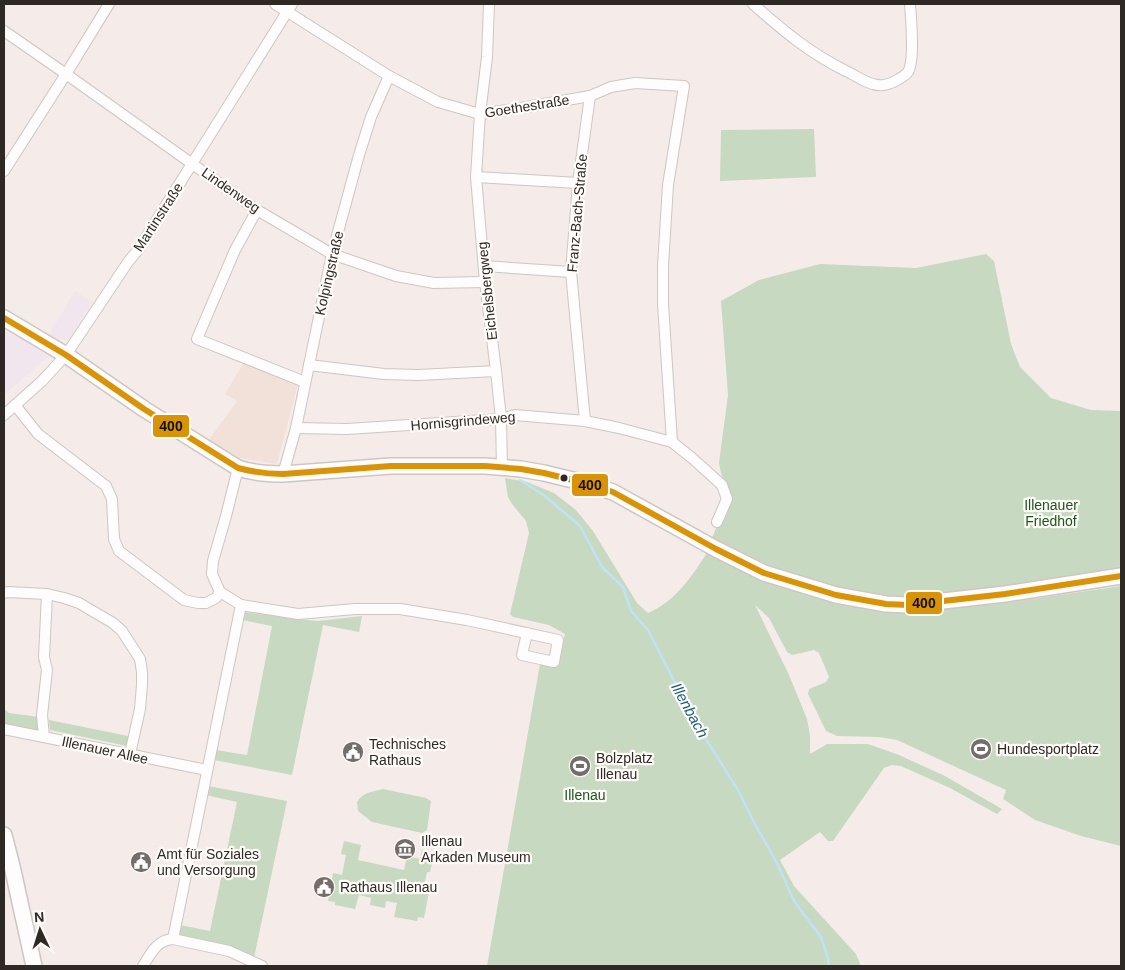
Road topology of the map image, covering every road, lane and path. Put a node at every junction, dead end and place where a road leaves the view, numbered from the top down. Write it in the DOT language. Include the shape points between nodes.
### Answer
graph roads {
  1 [pos="109,4"];
  2 [pos="276,4"];
  3 [pos="489,4"];
  4 [pos="754,4"];
  5 [pos="910,4"];
  6 [pos="290,8"];
  7 [pos="4,31"];
  8 [pos="66,74"];
  9 [pos="389,76"];
  10 [pos="590,96"];
  11 [pos="480,114"];
  12 [pos="193,163"];
  13 [pos="4,171"];
  14 [pos="476,177"];
  15 [pos="578,183"];
  16 [pos="257,210"];
  17 [pos="332,254"];
  18 [pos="484,266"];
  19 [pos="570,272"];
  20 [pos="485,282"];
  21 [pos="4,318"];
  22 [pos="66,355"];
  23 [pos="309,365"];
  24 [pos="496,371"];
  25 [pos="305,382"];
  26 [pos="15,406"];
  27 [pos="4,415"];
  28 [pos="500,419"];
  29 [pos="585,421"];
  30 [pos="296,428"];
  31 [pos="672,442"];
  32 [pos="238,468"];
  33 [pos="502,468"];
  34 [pos="283,474"];
  35 [pos="717,522"];
  36 [pos="1121,576"];
  37 [pos="220,592"];
  38 [pos="4,593"];
  39 [pos="47,594"];
  40 [pos="240,605"];
  41 [pos="527,634"];
  42 [pos="4,729"];
  43 [pos="44,737"];
  44 [pos="130,754"];
  45 [pos="207,770"];
  46 [pos="4,835"];
  47 [pos="8,867"];
  48 [pos="173,938"];
  49 [pos="34,966"];
  50 [pos="143,966"];
  51 [pos="262,966"];
  1 -- 8 [label="street"];
  2 -- 6 [label="street, Goethestraße"];
  3 -- 11 [label="street, Eichelsbergweg"];
  4 -- 5 [label="street" via="824,60 874,85 895,82 909,71 912,54"];
  6 -- 9 [label="street, Goethestraße"];
  6 -- 12 [label="street, Martinstraße"];
  7 -- 8 [label="street, Lindenweg"];
  8 -- 12 [label="street, Lindenweg"];
  8 -- 13 [label="street"];
  9 -- 11 [label="street, Goethestraße" via="438,102"];
  9 -- 17 [label="street, Kolpingstraße" via="371,117"];
  10 -- 11 [label="street, Goethestraße"];
  10 -- 15 [label="street, Franz-Bach-Straße"];
  10 -- 31 [label="street, Goethestraße" via="611,87 635,83 684,86 668,185 663,266"];
  11 -- 14 [label="street, Eichelsbergweg"];
  12 -- 16 [label="street, Lindenweg"];
  12 -- 22 [label="street, Martinstraße"];
  14 -- 15 [label="street"];
  14 -- 18 [label="street, Eichelsbergweg"];
  15 -- 19 [label="street, Franz-Bach-Straße"];
  16 -- 17 [label="street, Lindenweg"];
  16 -- 25 [label="street" via="235,250 197,339"];
  17 -- 20 [label="street, Lindenweg" via="396,276 434,283"];
  17 -- 23 [label="street, Kolpingstraße"];
  18 -- 19 [label="street"];
  18 -- 20 [label="street, Eichelsbergweg"];
  19 -- 29 [label="street, Franz-Bach-Straße"];
  20 -- 24 [label="street, Eichelsbergweg"];
  21 -- 22 [label="main road"];
  22 -- 26 [label="street, Martinstraße"];
  22 -- 32 [label="main road"];
  23 -- 24 [label="street" via="384,374"];
  23 -- 25 [label="street, Kolpingstraße"];
  24 -- 28 [label="street, Eichelsbergweg"];
  25 -- 30 [label="street, Kolpingstraße"];
  26 -- 27 [label="street, Martinstraße"];
  26 -- 37 [label="street" via="38,434 106,486 112,499 114,539 119,550 184,600 206,603"];
  28 -- 29 [label="street, Hornisgrindeweg" via="515,415"];
  28 -- 30 [label="street, Hornisgrindeweg" via="347,429"];
  28 -- 33 [label="street, Eichelsbergweg"];
  29 -- 31 [label="street, Hornisgrindeweg"];
  30 -- 34 [label="street, Kolpingstraße"];
  31 -- 35 [label="street, Hornisgrindeweg" via="722,485 727,499"];
  32 -- 34 [label="main road"];
  32 -- 37 [label="street" via="213,561 212,574"];
  33 -- 34 [label="main road" via="391,466"];
  33 -- 36 [label="main road" via="572,479 613,492 764,573 836,595 886,604 908,605 1004,594"];
  37 -- 40 [label="street"];
  38 -- 39 [label="street"];
  39 -- 43 [label="street"];
  39 -- 44 [label="street" via="79,602 113,623 140,659 140,709"];
  40 -- 41 [label="street" via="298,614 400,609"];
  40 -- 45 [label="street"];
  42 -- 43 [label="street, Illenauer Allee"];
  43 -- 44 [label="street, Illenauer Allee"];
  44 -- 45 [label="street, Illenauer Allee"];
  45 -- 48 [label="street"];
  46 -- 47 [label="main road"];
  47 -- 49 [label="main road"];
  48 -- 50 [label="street" via="153,948"];
  48 -- 51 [label="street" via="229,951"];
}
